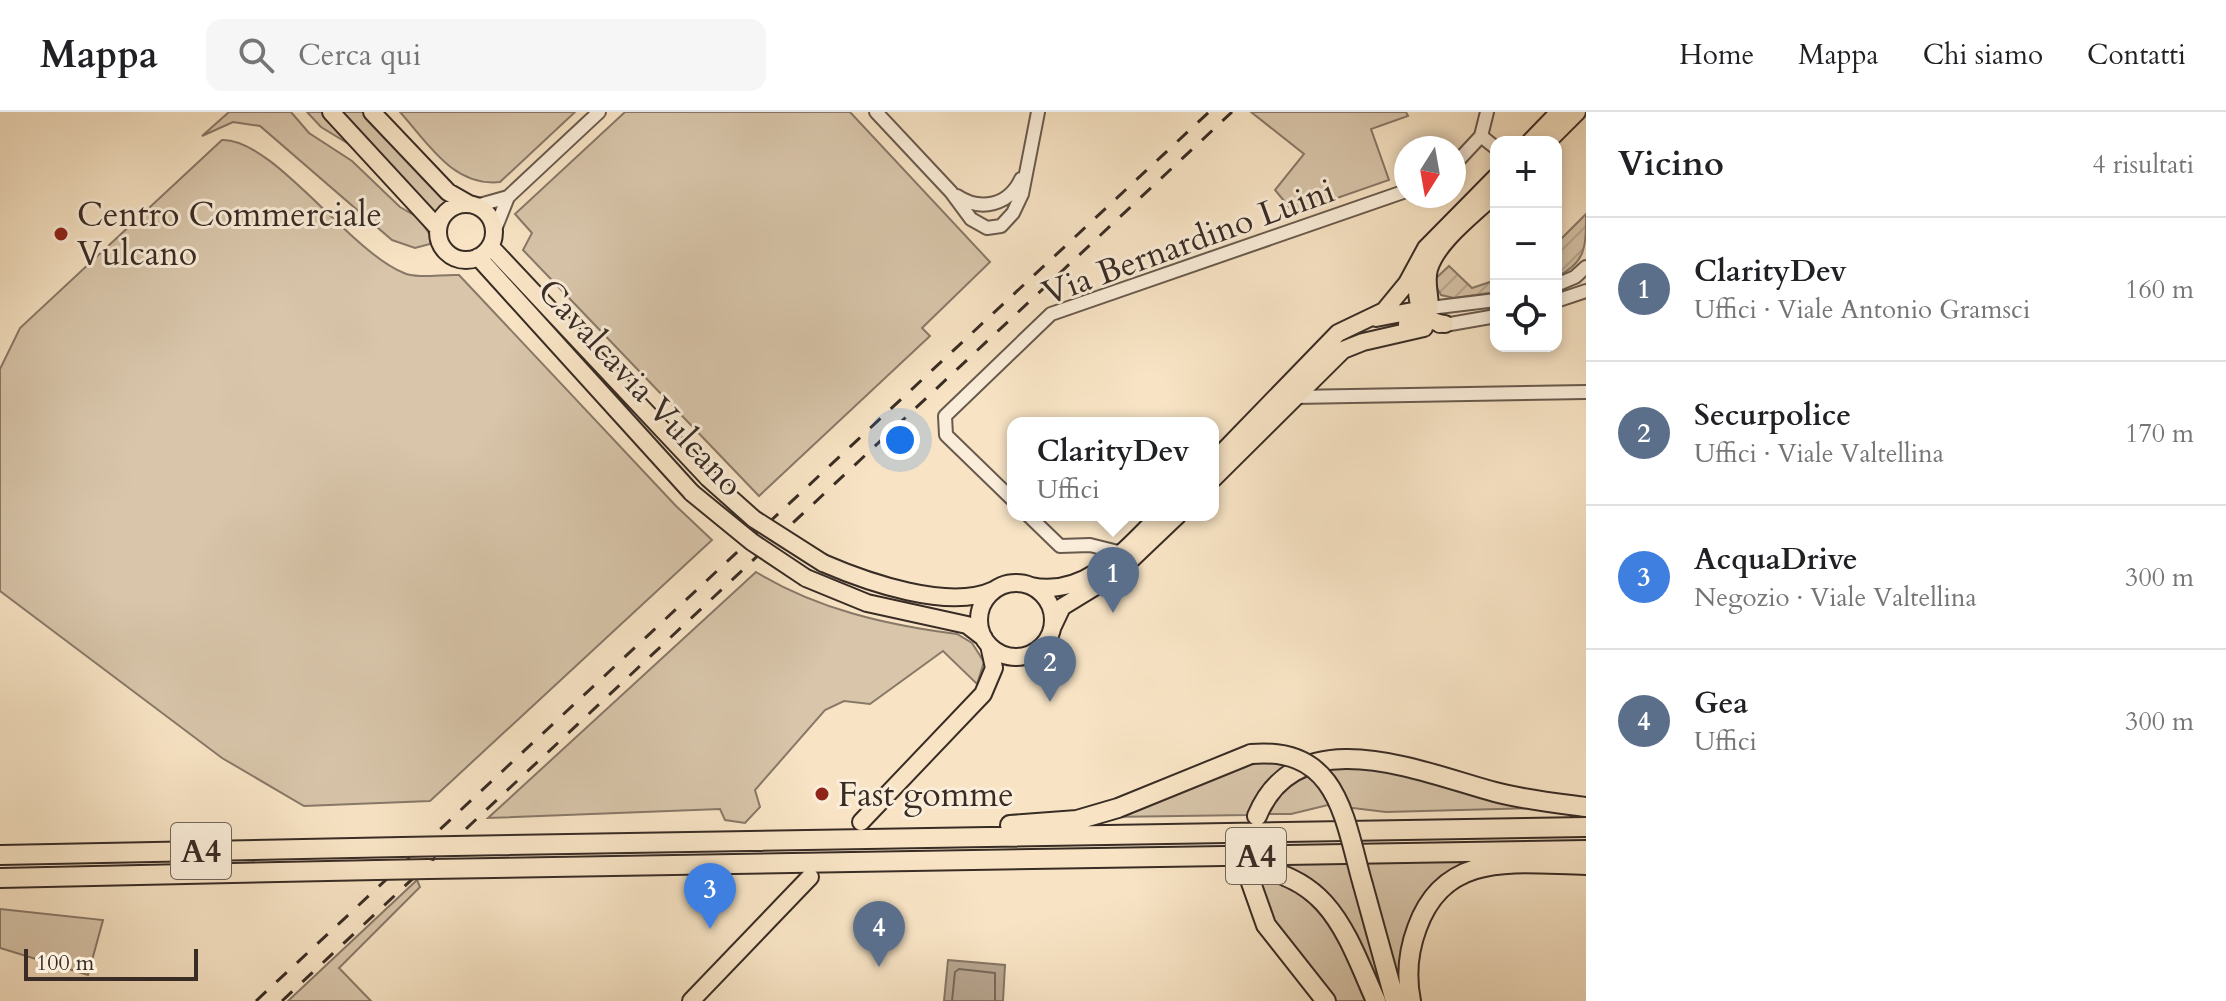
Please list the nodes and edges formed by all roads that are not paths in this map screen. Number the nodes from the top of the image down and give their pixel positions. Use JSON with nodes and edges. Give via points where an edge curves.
{"nodes":[{"id":1,"x":331,"y":112,"type":"edge"},
{"id":2,"x":599,"y":112,"type":"edge"},
{"id":3,"x":876,"y":112,"type":"edge"},
{"id":4,"x":1038,"y":112,"type":"edge"},
{"id":5,"x":1487,"y":112,"type":"edge"},
{"id":6,"x":1559,"y":112,"type":"edge"},
{"id":7,"x":1577,"y":112,"type":"edge"},
{"id":8,"x":375,"y":114,"type":"edge"},
{"id":9,"x":1481,"y":136,"type":"junction"},
{"id":10,"x":1536,"y":136,"type":"edge"},
{"id":11,"x":1553,"y":136,"type":"edge"},
{"id":12,"x":1490,"y":143,"type":"edge"},
{"id":13,"x":1466,"y":152,"type":"edge"},
{"id":14,"x":1024,"y":172,"type":"junction"},
{"id":15,"x":1490,"y":183,"type":"edge"},
{"id":16,"x":951,"y":192,"type":"junction"},
{"id":17,"x":1394,"y":195,"type":"edge"},
{"id":18,"x":508,"y":197,"type":"junction"},
{"id":19,"x":1490,"y":199,"type":"edge"},
{"id":20,"x":472,"y":205,"type":"junction"},
{"id":21,"x":438,"y":228,"type":"junction"},
{"id":22,"x":487,"y":245,"type":"junction"},
{"id":23,"x":1426,"y":248,"type":"junction"},
{"id":24,"x":1586,"y":267,"type":"edge"},
{"id":25,"x":1562,"y":282,"type":"edge"},
{"id":26,"x":1586,"y":291,"type":"edge"},
{"id":27,"x":1562,"y":299,"type":"edge"},
{"id":28,"x":1490,"y":301,"type":"edge"},
{"id":29,"x":1426,"y":311,"type":"junction"},
{"id":30,"x":1490,"y":317,"type":"edge"},
{"id":31,"x":1370,"y":319,"type":"junction"},
{"id":32,"x":1445,"y":324,"type":"joint"},
{"id":33,"x":1586,"y":392,"type":"edge"},
{"id":34,"x":1294,"y":397,"type":"junction"},
{"id":35,"x":1219,"y":456,"type":"edge"},
{"id":36,"x":1219,"y":473,"type":"edge"},
{"id":37,"x":1007,"y":494,"type":"edge"},
{"id":38,"x":1034,"y":521,"type":"edge"},
{"id":39,"x":1154,"y":521,"type":"edge"},
{"id":40,"x":1172,"y":521,"type":"edge"},
{"id":41,"x":1122,"y":553,"type":"junction"},
{"id":42,"x":1029,"y":586,"type":"junction"},
{"id":43,"x":996,"y":589,"type":"junction"},
{"id":44,"x":1052,"y":628,"type":"junction"},
{"id":45,"x":986,"y":641,"type":"junction"},
{"id":46,"x":1024,"y":656,"type":"junction"},
{"id":47,"x":1586,"y":807,"type":"edge"},
{"id":48,"x":1257,"y":816,"type":"dead end"},
{"id":49,"x":1586,"y":827,"type":"edge"},
{"id":50,"x":952,"y":837,"type":"junction"},
{"id":51,"x":1586,"y":850,"type":"edge"},
{"id":52,"x":0,"y":855,"type":"edge"},
{"id":53,"x":926,"y":862,"type":"junction"},
{"id":54,"x":1586,"y":865,"type":"edge"},
{"id":55,"x":810,"y":877,"type":"dead end"},
{"id":56,"x":1249,"y":877,"type":"dead end"},
{"id":57,"x":0,"y":878,"type":"edge"},
{"id":58,"x":691,"y":1001,"type":"edge"},
{"id":59,"x":1326,"y":1001,"type":"edge"},
{"id":60,"x":1376,"y":1001,"type":"edge"},
{"id":61,"x":1395,"y":1001,"type":"edge"},
{"id":62,"x":1411,"y":1001,"type":"edge"}],
"edges":[{"from":1,"to":21,"type":"main road"},
{"from":2,"to":18,"type":"street"},
{"from":3,"to":16,"type":"street"},
{"from":4,"to":14,"type":"street"},
{"from":5,"to":9,"type":"street"},
{"from":6,"to":10,"type":"main road"},
{"from":7,"to":11,"type":"main road"},
{"from":8,"to":20,"type":"main road","via":[[448,192]]},
{"from":9,"to":12,"type":"street"},
{"from":9,"to":13,"type":"street"},
{"from":14,"to":16,"type":"street","via":[[1015,190],[996,203],[973,204]]},
{"from":14,"to":16,"type":"street","via":[[1018,204],[1001,226],[979,225]]},
{"from":15,"to":23,"type":"main road"},
{"from":17,"to":37,"type":"street","name":"Via Bernardino Luini","via":[[1051,314],[945,416],[946,435]]},
{"from":18,"to":20,"type":"street"},
{"from":18,"to":22,"type":"street"},
{"from":19,"to":29,"type":"main road","via":[[1437,253],[1429,272]]},
{"from":20,"to":21,"type":"main road","via":[[449,210]]},
{"from":20,"to":22,"type":"main road","via":[[491,219]]},
{"from":21,"to":22,"type":"main road","via":[[441,244],[463,260]]},
{"from":22,"to":43,"type":"main road","name":"Cavalcavia Vulcano","bridge":true,"via":[[708,478],[763,526],[823,563],[875,582],[949,597]]},
{"from":22,"to":45,"type":"main road","name":"Cavalcavia Vulcano","bridge":true,"via":[[692,493],[752,542],[806,578],[867,603],[967,625]]},
{"from":23,"to":29,"type":"main road","via":[[1418,272]]},
{"from":23,"to":31,"type":"main road","via":[[1400,292]]},
{"from":24,"to":25,"type":"street"},
{"from":26,"to":27,"type":"street"},
{"from":28,"to":29,"type":"street"},
{"from":29,"to":31,"type":"main road"},
{"from":29,"to":32,"type":"main road"},
{"from":29,"to":34,"type":"main road","via":[[1353,339]]},
{"from":30,"to":32,"type":"street"},
{"from":31,"to":35,"type":"main road","via":[[1338,333]]},
{"from":33,"to":34,"type":"street"},
{"from":34,"to":36,"type":"main road"},
{"from":38,"to":41,"type":"street","via":[[1060,546],[1090,545]]},
{"from":39,"to":41,"type":"main road"},
{"from":40,"to":44,"type":"main road","via":[[1116,574],[1062,607]]},
{"from":41,"to":42,"type":"main road","via":[[1080,580],[1052,588]]},
{"from":42,"to":43,"type":"main road","via":[[1012,583]]},
{"from":42,"to":44,"type":"main road","via":[[1049,603]]},
{"from":43,"to":45,"type":"main road","via":[[980,613]]},
{"from":44,"to":46,"type":"main road","via":[[1044,645]]},
{"from":45,"to":46,"type":"main road","via":[[1003,655]]},
{"from":45,"to":46,"type":"main road","via":[[994,668],[983,694],[865,822],[969,725],[1008,667]]},
{"from":47,"to":48,"type":"highway","via":[[1495,792],[1390,762],[1347,758],[1291,776],[1272,792]]},
{"from":49,"to":50,"type":"highway","number":"A4"},
{"from":50,"to":52,"type":"highway","number":"A4","bridge":true},
{"from":50,"to":61,"type":"highway","bridge":true,"via":[[982,827],[1077,820],[1251,754],[1289,755],[1316,769],[1341,811]]},
{"from":51,"to":53,"type":"highway","number":"A4"},
{"from":53,"to":57,"type":"highway","number":"A4","bridge":true},
{"from":53,"to":60,"type":"highway","via":[[977,872],[1229,865],[1273,871],[1327,902],[1350,939]]},
{"from":54,"to":62,"type":"highway","via":[[1493,864],[1458,874],[1438,888],[1425,904],[1409,948]]},
{"from":55,"to":58,"type":"main road"},
{"from":56,"to":59,"type":"highway","via":[[1266,925]]}]}
